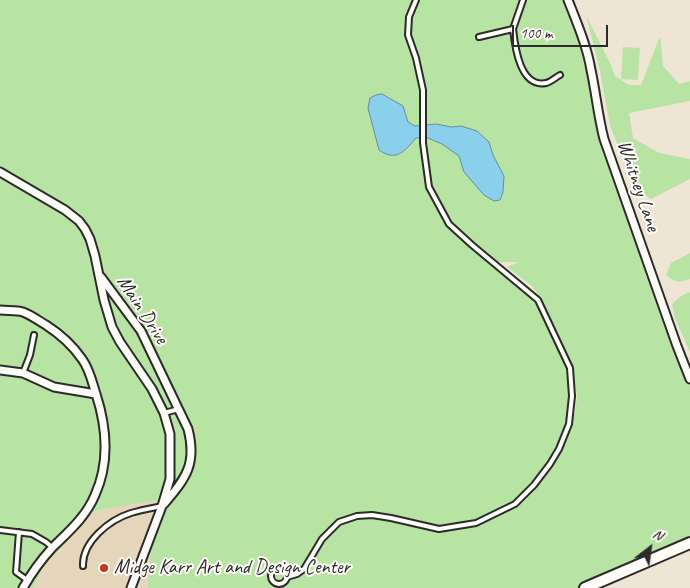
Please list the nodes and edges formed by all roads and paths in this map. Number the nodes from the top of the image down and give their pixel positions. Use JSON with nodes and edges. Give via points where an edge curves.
{"nodes":[{"id":1,"x":416,"y":0,"type":"edge"},
{"id":2,"x":523,"y":0,"type":"edge"},
{"id":3,"x":568,"y":0,"type":"edge"},
{"id":4,"x":513,"y":29,"type":"junction"},
{"id":5,"x":479,"y":37,"type":"dead end"},
{"id":6,"x":560,"y":75,"type":"dead end"},
{"id":7,"x":0,"y":172,"type":"edge"},
{"id":8,"x":99,"y":274,"type":"junction"},
{"id":9,"x":0,"y":310,"type":"edge"},
{"id":10,"x":34,"y":335,"type":"dead end"},
{"id":11,"x":0,"y":370,"type":"edge"},
{"id":12,"x":23,"y":373,"type":"junction"},
{"id":13,"x":690,"y":379,"type":"edge"},
{"id":14,"x":96,"y":394,"type":"junction"},
{"id":15,"x":180,"y":408,"type":"junction"},
{"id":16,"x":164,"y":413,"type":"junction"},
{"id":17,"x":162,"y":506,"type":"junction"},
{"id":18,"x":0,"y":530,"type":"edge"},
{"id":19,"x":19,"y":532,"type":"junction"},
{"id":20,"x":690,"y":543,"type":"edge"},
{"id":21,"x":53,"y":548,"type":"junction"},
{"id":22,"x":83,"y":566,"type":"dead end"},
{"id":23,"x":287,"y":577,"type":"junction"},
{"id":24,"x":28,"y":580,"type":"junction"},
{"id":25,"x":23,"y":588,"type":"edge"},
{"id":26,"x":131,"y":588,"type":"edge"},
{"id":27,"x":585,"y":588,"type":"edge"}],
"edges":[{"from":1,"to":23,"type":"lane","via":[[409,17],[408,35],[423,90],[423,143],[429,187],[449,224],[538,300],[570,368],[569,424],[550,464],[514,504],[476,523],[439,530],[391,518],[357,516],[339,522],[322,539],[304,570]]},
{"from":2,"to":4,"type":"lane"},
{"from":3,"to":13,"type":"street","name":"Whitney Lane","via":[[586,48],[604,139]]},
{"from":4,"to":5,"type":"lane"},
{"from":4,"to":6,"type":"lane","via":[[516,56],[528,76],[536,83],[548,83]]},
{"from":7,"to":8,"type":"street","via":[[79,221],[90,239]]},
{"from":8,"to":15,"type":"street","name":"Main Drive","via":[[141,331]]},
{"from":8,"to":16,"type":"street","name":"Main Drive","via":[[112,326]]},
{"from":9,"to":14,"type":"street","via":[[22,312],[53,330],[82,359]]},
{"from":10,"to":12,"type":"lane"},
{"from":11,"to":12,"type":"street"},
{"from":12,"to":14,"type":"street","via":[[54,387]]},
{"from":14,"to":21,"type":"street","via":[[104,423],[103,472],[96,495],[86,512]]},
{"from":15,"to":16,"type":"lane"},
{"from":15,"to":17,"type":"street","name":"Main Drive","via":[[192,444],[191,462],[178,487]]},
{"from":16,"to":17,"type":"street","name":"Main Drive","via":[[170,434],[170,479]]},
{"from":17,"to":22,"type":"lane","via":[[130,513],[111,523],[89,544]]},
{"from":17,"to":26,"type":"street","name":"Main Drive"},
{"from":18,"to":19,"type":"lane"},
{"from":19,"to":21,"type":"lane","via":[[32,534]]},
{"from":19,"to":24,"type":"lane","via":[[16,572]]},
{"from":20,"to":27,"type":"main road"},
{"from":21,"to":24,"type":"street"},
{"from":23,"to":23,"type":"lane","via":[[280,568],[273,571],[273,580],[277,583]]},
{"from":24,"to":25,"type":"street"}]}
